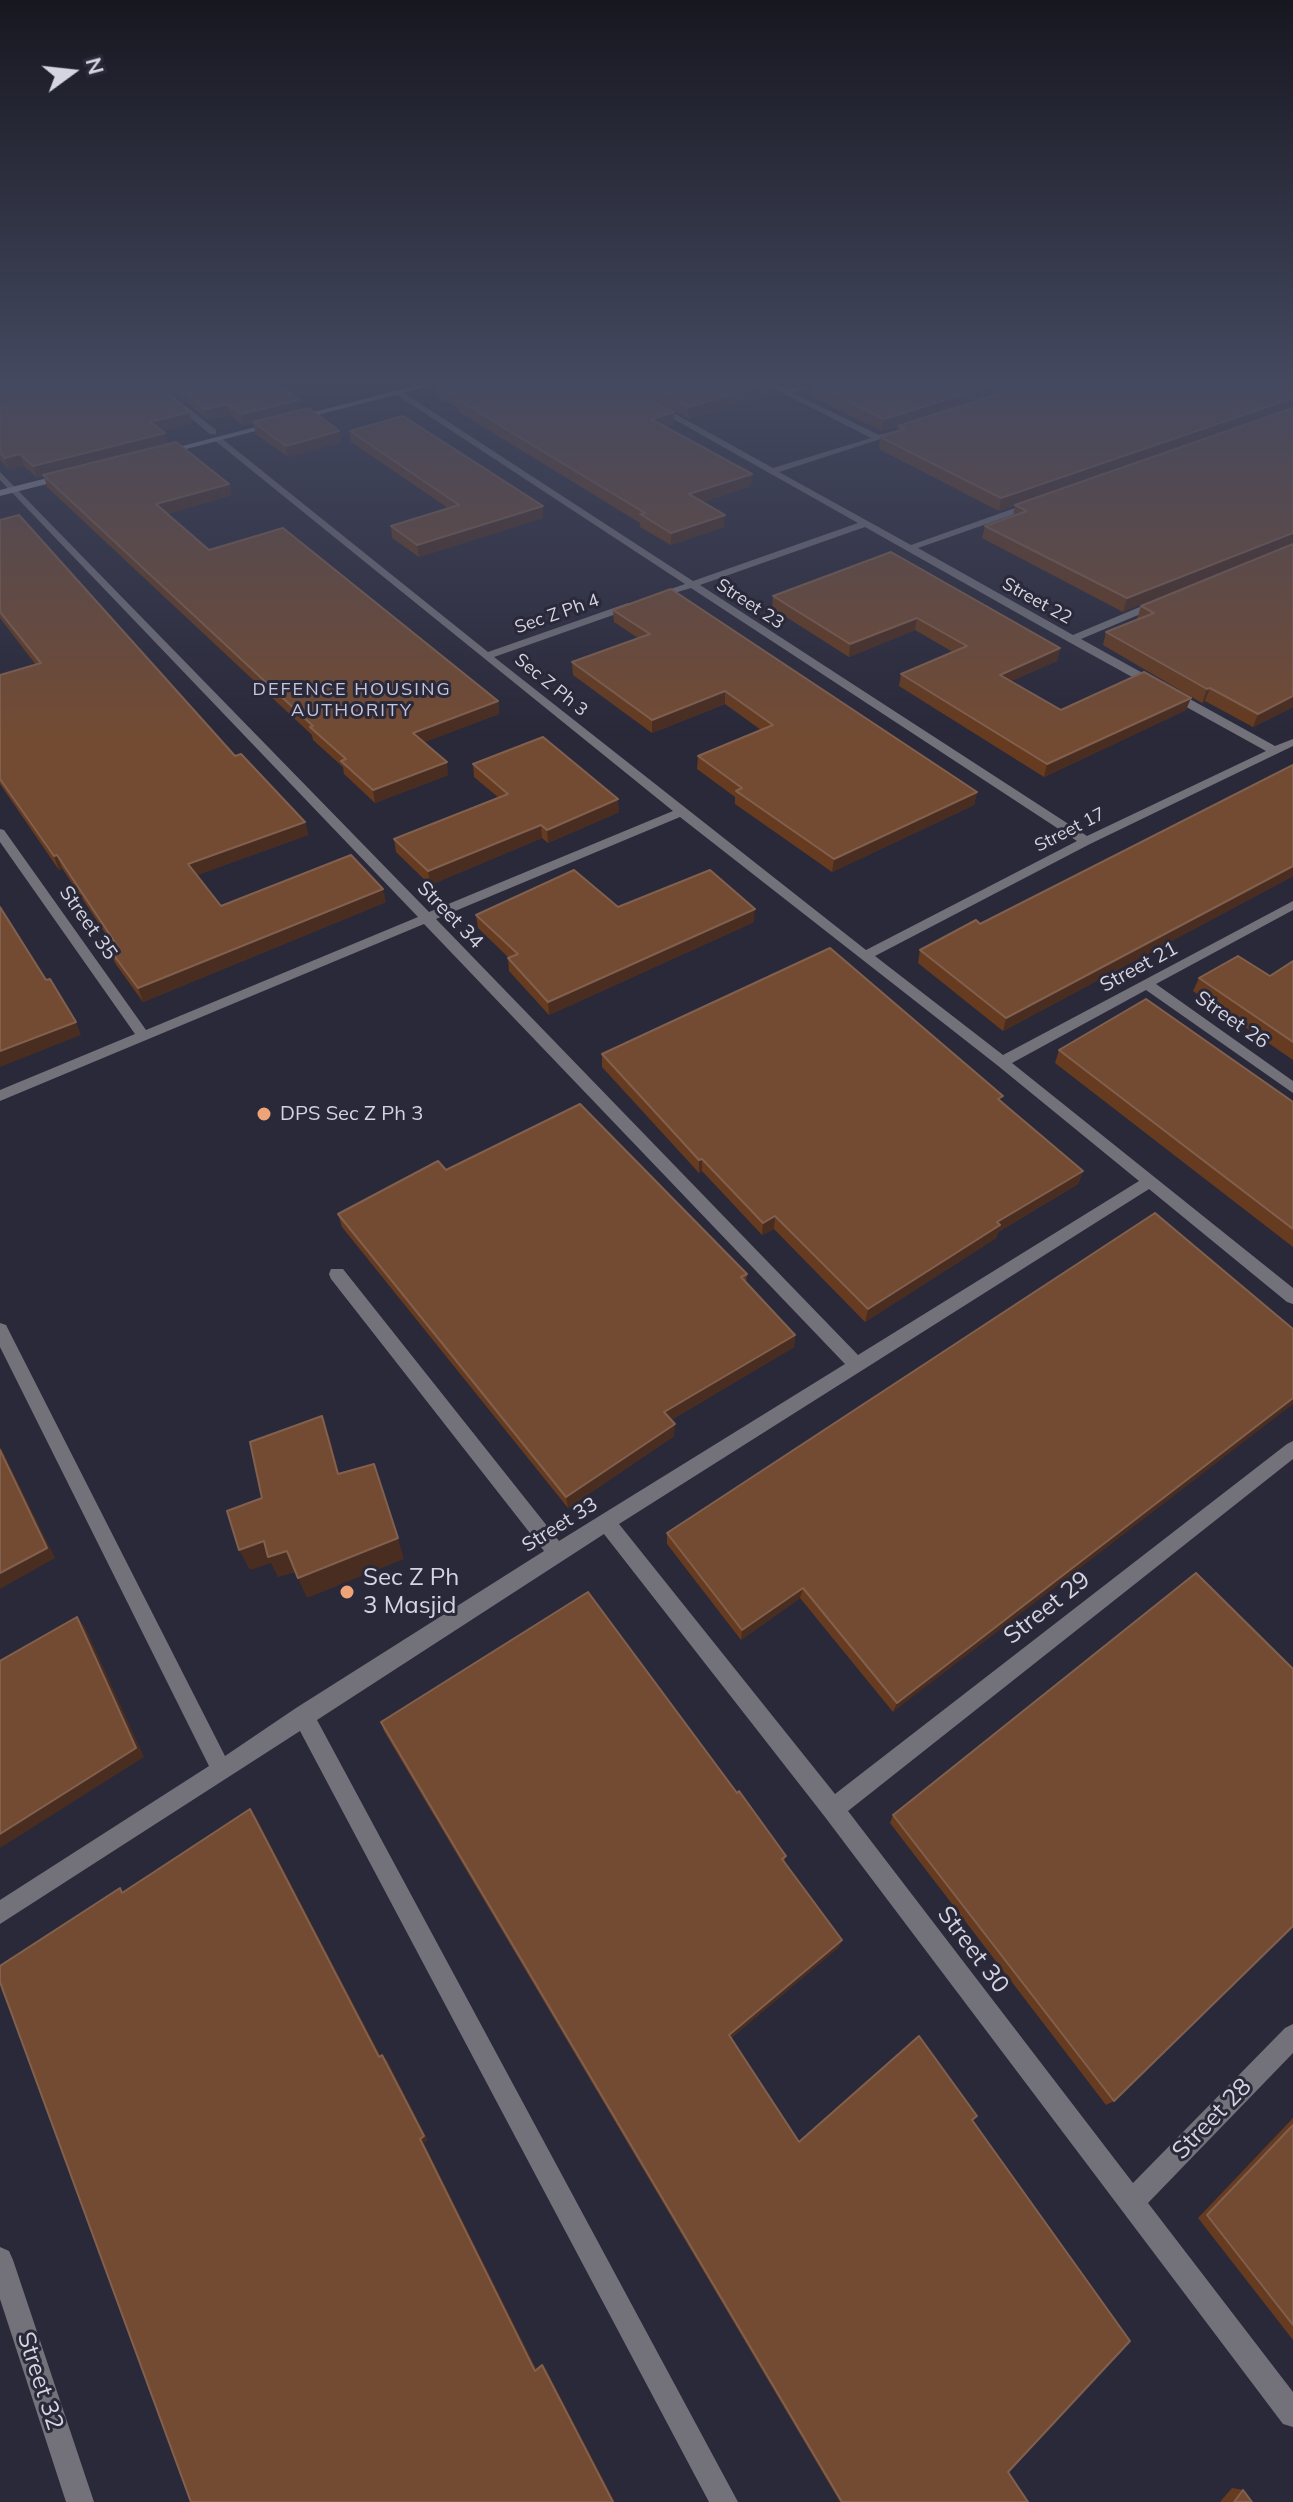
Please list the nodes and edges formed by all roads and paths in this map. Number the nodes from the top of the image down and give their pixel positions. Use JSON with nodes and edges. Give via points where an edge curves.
{"nodes":[{"id":1,"x":23,"y":502,"type":"edge"},
{"id":2,"x":296,"y":502,"type":"edge"},
{"id":3,"x":565,"y":502,"type":"edge"},
{"id":4,"x":825,"y":502,"type":"edge"},
{"id":5,"x":1041,"y":502,"type":"edge"},
{"id":6,"x":863,"y":524,"type":"junction"},
{"id":7,"x":910,"y":548,"type":"junction"},
{"id":8,"x":691,"y":585,"type":"junction"},
{"id":9,"x":1175,"y":597,"type":"edge"},
{"id":10,"x":1071,"y":639,"type":"junction"},
{"id":11,"x":487,"y":656,"type":"junction"},
{"id":12,"x":1293,"y":742,"type":"edge"},
{"id":13,"x":1275,"y":751,"type":"junction"},
{"id":14,"x":681,"y":812,"type":"junction"},
{"id":15,"x":0,"y":833,"type":"edge"},
{"id":16,"x":1086,"y":841,"type":"junction"},
{"id":17,"x":1293,"y":905,"type":"edge"},
{"id":18,"x":1277,"y":914,"type":"junction"},
{"id":19,"x":426,"y":919,"type":"junction"},
{"id":20,"x":1293,"y":925,"type":"edge"},
{"id":21,"x":866,"y":955,"type":"junction"},
{"id":22,"x":1148,"y":985,"type":"junction"},
{"id":23,"x":143,"y":1036,"type":"junction"},
{"id":24,"x":1002,"y":1062,"type":"junction"},
{"id":25,"x":1293,"y":1088,"type":"edge"},
{"id":26,"x":0,"y":1096,"type":"edge"},
{"id":27,"x":1149,"y":1182,"type":"junction"},
{"id":28,"x":337,"y":1274,"type":"dead end"},
{"id":29,"x":1293,"y":1297,"type":"edge"},
{"id":30,"x":0,"y":1330,"type":"edge"},
{"id":31,"x":857,"y":1365,"type":"junction"},
{"id":32,"x":1293,"y":1449,"type":"edge"},
{"id":33,"x":606,"y":1522,"type":"junction"},
{"id":34,"x":557,"y":1553,"type":"junction"},
{"id":35,"x":303,"y":1715,"type":"junction"},
{"id":36,"x":221,"y":1769,"type":"junction"},
{"id":37,"x":833,"y":1809,"type":"junction"},
{"id":38,"x":0,"y":1913,"type":"edge"},
{"id":39,"x":1293,"y":2036,"type":"edge"},
{"id":40,"x":1132,"y":2202,"type":"junction"},
{"id":41,"x":0,"y":2260,"type":"edge"},
{"id":42,"x":1293,"y":2414,"type":"edge"},
{"id":43,"x":80,"y":2502,"type":"edge"},
{"id":44,"x":724,"y":2502,"type":"edge"}],
"edges":[{"from":1,"to":19,"type":"street","name":"Street 34"},
{"from":2,"to":11,"type":"street","name":"Sec Z Ph 3"},
{"from":3,"to":8,"type":"street","name":"Street 23"},
{"from":4,"to":6,"type":"street","name":"Street 22"},
{"from":5,"to":7,"type":"street"},
{"from":6,"to":7,"type":"street","name":"Street 22"},
{"from":6,"to":8,"type":"street","name":"Sec Z Ph 4"},
{"from":7,"to":10,"type":"street","name":"Street 22"},
{"from":8,"to":11,"type":"street","name":"Sec Z Ph 4"},
{"from":8,"to":16,"type":"street","name":"Street 23"},
{"from":9,"to":10,"type":"street"},
{"from":10,"to":13,"type":"street","name":"Street 22"},
{"from":11,"to":14,"type":"street","name":"Sec Z Ph 3"},
{"from":12,"to":13,"type":"street","name":"Street 17"},
{"from":13,"to":16,"type":"street","name":"Street 17"},
{"from":14,"to":19,"type":"street"},
{"from":14,"to":21,"type":"street","name":"Sec Z Ph 3"},
{"from":15,"to":23,"type":"street","name":"Street 35"},
{"from":16,"to":21,"type":"street","name":"Street 17"},
{"from":17,"to":18,"type":"street","name":"Street 21"},
{"from":18,"to":20,"type":"street"},
{"from":18,"to":22,"type":"street","name":"Street 21"},
{"from":19,"to":23,"type":"street"},
{"from":19,"to":31,"type":"street","name":"Street 34"},
{"from":21,"to":24,"type":"street","name":"Sec Z Ph 3"},
{"from":22,"to":24,"type":"street","name":"Street 21"},
{"from":22,"to":25,"type":"street","name":"Street 26"},
{"from":23,"to":26,"type":"street"},
{"from":24,"to":27,"type":"street","name":"Sec Z Ph 3"},
{"from":27,"to":29,"type":"street","name":"Sec Z Ph 3"},
{"from":27,"to":31,"type":"street","name":"Street 33"},
{"from":28,"to":34,"type":"street"},
{"from":30,"to":36,"type":"street"},
{"from":31,"to":33,"type":"street","name":"Street 33"},
{"from":32,"to":37,"type":"street","name":"Street 29"},
{"from":33,"to":34,"type":"street","name":"Street 33"},
{"from":33,"to":37,"type":"street","name":"Street 30"},
{"from":34,"to":35,"type":"street","name":"Street 33"},
{"from":35,"to":36,"type":"street","name":"Street 33"},
{"from":35,"to":44,"type":"street"},
{"from":36,"to":38,"type":"street","name":"Street 33"},
{"from":37,"to":40,"type":"street","name":"Street 30"},
{"from":39,"to":40,"type":"street","name":"Street 28"},
{"from":40,"to":42,"type":"street","name":"Street 30"},
{"from":41,"to":43,"type":"street","name":"Street 32"}]}
